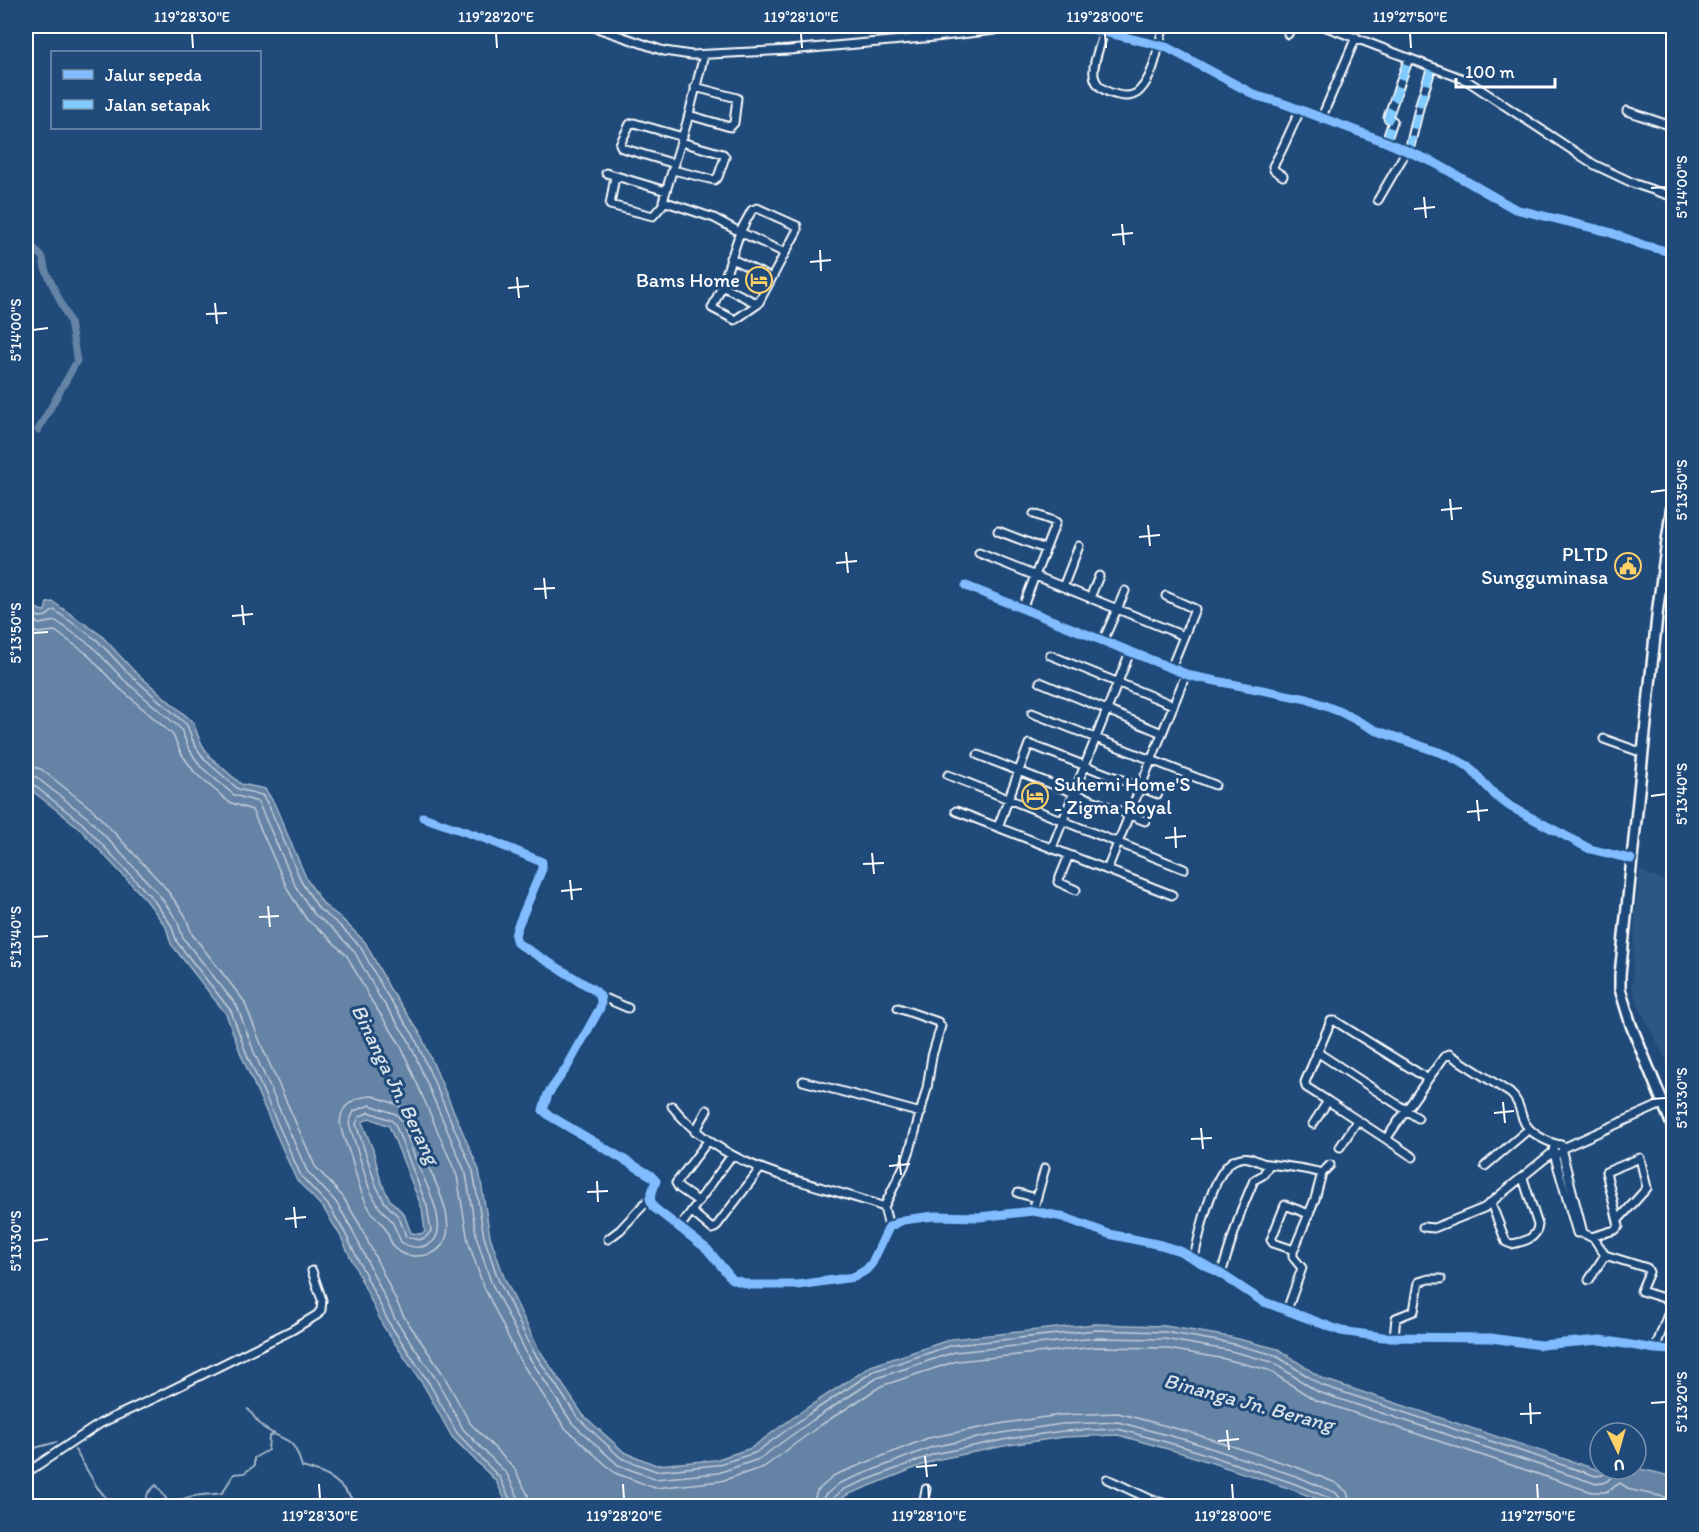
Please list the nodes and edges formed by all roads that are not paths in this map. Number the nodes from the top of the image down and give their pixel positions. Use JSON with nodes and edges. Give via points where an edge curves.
{"nodes":[{"id":1,"x":591,"y":26,"type":"edge"},
{"id":2,"x":1010,"y":26,"type":"edge"},
{"id":3,"x":1079,"y":26,"type":"edge"},
{"id":4,"x":1164,"y":26,"type":"edge"},
{"id":5,"x":1292,"y":26,"type":"edge"},
{"id":6,"x":1324,"y":26,"type":"edge"},
{"id":7,"x":1104,"y":32,"type":"junction"},
{"id":8,"x":1288,"y":34,"type":"dead end"},
{"id":9,"x":1356,"y":37,"type":"junction"},
{"id":10,"x":1158,"y":44,"type":"junction"},
{"id":11,"x":704,"y":55,"type":"junction"},
{"id":12,"x":1409,"y":58,"type":"junction"},
{"id":13,"x":1432,"y":67,"type":"junction"},
{"id":14,"x":695,"y":87,"type":"junction"},
{"id":15,"x":1300,"y":111,"type":"junction"},
{"id":16,"x":1628,"y":111,"type":"dead end"},
{"id":17,"x":689,"y":115,"type":"junction"},
{"id":18,"x":1321,"y":119,"type":"junction"},
{"id":19,"x":1674,"y":127,"type":"edge"},
{"id":20,"x":682,"y":140,"type":"junction"},
{"id":21,"x":1386,"y":142,"type":"junction"},
{"id":22,"x":1408,"y":151,"type":"junction"},
{"id":23,"x":674,"y":167,"type":"junction"},
{"id":24,"x":606,"y":173,"type":"dead end"},
{"id":25,"x":615,"y":176,"type":"junction"},
{"id":26,"x":1283,"y":176,"type":"dead end"},
{"id":27,"x":666,"y":190,"type":"junction"},
{"id":28,"x":1674,"y":197,"type":"edge"},
{"id":29,"x":1378,"y":200,"type":"dead end"},
{"id":30,"x":664,"y":202,"type":"junction"},
{"id":31,"x":740,"y":232,"type":"junction"},
{"id":32,"x":1674,"y":253,"type":"edge"},
{"id":33,"x":785,"y":254,"type":"junction"},
{"id":34,"x":730,"y":258,"type":"junction"},
{"id":35,"x":771,"y":278,"type":"junction"},
{"id":36,"x":722,"y":286,"type":"junction"},
{"id":37,"x":758,"y":304,"type":"junction"},
{"id":38,"x":1674,"y":490,"type":"edge"},
{"id":39,"x":1034,"y":514,"type":"dead end"},
{"id":40,"x":998,"y":531,"type":"dead end"},
{"id":41,"x":1079,"y":546,"type":"dead end"},
{"id":42,"x":1046,"y":549,"type":"junction"},
{"id":43,"x":979,"y":553,"type":"dead end"},
{"id":44,"x":1035,"y":575,"type":"junction"},
{"id":45,"x":1100,"y":576,"type":"dead end"},
{"id":46,"x":966,"y":586,"type":"dead end"},
{"id":47,"x":1063,"y":586,"type":"junction"},
{"id":48,"x":1125,"y":591,"type":"dead end"},
{"id":49,"x":1166,"y":596,"type":"dead end"},
{"id":50,"x":1090,"y":598,"type":"junction"},
{"id":51,"x":1022,"y":609,"type":"junction"},
{"id":52,"x":1117,"y":609,"type":"junction"},
{"id":53,"x":1184,"y":636,"type":"junction"},
{"id":54,"x":1103,"y":641,"type":"junction"},
{"id":55,"x":1130,"y":652,"type":"junction"},
{"id":56,"x":1050,"y":655,"type":"dead end"},
{"id":57,"x":1171,"y":668,"type":"junction"},
{"id":58,"x":1186,"y":674,"type":"junction"},
{"id":59,"x":1040,"y":682,"type":"dead end"},
{"id":60,"x":1118,"y":684,"type":"junction"},
{"id":61,"x":1173,"y":705,"type":"junction"},
{"id":62,"x":1107,"y":710,"type":"junction"},
{"id":63,"x":1032,"y":713,"type":"dead end"},
{"id":64,"x":1162,"y":733,"type":"junction"},
{"id":65,"x":1096,"y":738,"type":"junction"},
{"id":66,"x":1604,"y":739,"type":"dead end"},
{"id":67,"x":1643,"y":753,"type":"junction"},
{"id":68,"x":978,"y":755,"type":"dead end"},
{"id":69,"x":1151,"y":760,"type":"junction"},
{"id":70,"x":1085,"y":765,"type":"junction"},
{"id":71,"x":1019,"y":770,"type":"junction"},
{"id":72,"x":948,"y":775,"type":"dead end"},
{"id":73,"x":1215,"y":786,"type":"dead end"},
{"id":74,"x":1140,"y":787,"type":"junction"},
{"id":75,"x":1074,"y":792,"type":"junction"},
{"id":76,"x":1158,"y":794,"type":"dead end"},
{"id":77,"x":1008,"y":799,"type":"junction"},
{"id":78,"x":956,"y":811,"type":"dead end"},
{"id":79,"x":1129,"y":814,"type":"junction"},
{"id":80,"x":423,"y":817,"type":"dead end"},
{"id":81,"x":1063,"y":820,"type":"junction"},
{"id":82,"x":1145,"y":821,"type":"dead end"},
{"id":83,"x":998,"y":827,"type":"junction"},
{"id":84,"x":1118,"y":843,"type":"junction"},
{"id":85,"x":1052,"y":848,"type":"junction"},
{"id":86,"x":1069,"y":855,"type":"junction"},
{"id":87,"x":1631,"y":859,"type":"junction"},
{"id":88,"x":1184,"y":869,"type":"dead end"},
{"id":89,"x":1107,"y":870,"type":"junction"},
{"id":90,"x":1076,"y":890,"type":"dead end"},
{"id":91,"x":1172,"y":895,"type":"dead end"},
{"id":92,"x":601,"y":1002,"type":"junction"},
{"id":93,"x":628,"y":1008,"type":"dead end"},
{"id":94,"x":898,"y":1008,"type":"dead end"},
{"id":95,"x":1317,"y":1052,"type":"junction"},
{"id":96,"x":1428,"y":1079,"type":"junction"},
{"id":97,"x":802,"y":1081,"type":"dead end"},
{"id":98,"x":1328,"y":1101,"type":"junction"},
{"id":99,"x":1662,"y":1104,"type":"junction"},
{"id":100,"x":672,"y":1106,"type":"dead end"},
{"id":101,"x":707,"y":1110,"type":"dead end"},
{"id":102,"x":1405,"y":1111,"type":"junction"},
{"id":103,"x":921,"y":1113,"type":"junction"},
{"id":104,"x":1418,"y":1118,"type":"dead end"},
{"id":105,"x":1357,"y":1121,"type":"junction"},
{"id":106,"x":1313,"y":1124,"type":"dead end"},
{"id":107,"x":1529,"y":1129,"type":"junction"},
{"id":108,"x":1674,"y":1130,"type":"edge"},
{"id":109,"x":695,"y":1132,"type":"junction"},
{"id":110,"x":1386,"y":1139,"type":"junction"},
{"id":111,"x":708,"y":1141,"type":"junction"},
{"id":112,"x":1340,"y":1147,"type":"dead end"},
{"id":113,"x":1557,"y":1150,"type":"junction"},
{"id":114,"x":732,"y":1155,"type":"junction"},
{"id":115,"x":1413,"y":1157,"type":"dead end"},
{"id":116,"x":1269,"y":1165,"type":"junction"},
{"id":117,"x":1330,"y":1165,"type":"dead end"},
{"id":118,"x":1485,"y":1166,"type":"dead end"},
{"id":119,"x":1045,"y":1168,"type":"dead end"},
{"id":120,"x":760,"y":1169,"type":"junction"},
{"id":121,"x":1322,"y":1173,"type":"junction"},
{"id":122,"x":1523,"y":1178,"type":"junction"},
{"id":123,"x":1018,"y":1193,"type":"dead end"},
{"id":124,"x":650,"y":1198,"type":"junction"},
{"id":125,"x":1036,"y":1198,"type":"junction"},
{"id":126,"x":698,"y":1201,"type":"junction"},
{"id":127,"x":1491,"y":1203,"type":"junction"},
{"id":128,"x":884,"y":1207,"type":"junction"},
{"id":129,"x":1033,"y":1211,"type":"junction"},
{"id":130,"x":692,"y":1212,"type":"junction"},
{"id":131,"x":1309,"y":1214,"type":"junction"},
{"id":132,"x":1619,"y":1219,"type":"junction"},
{"id":133,"x":680,"y":1227,"type":"junction"},
{"id":134,"x":889,"y":1227,"type":"junction"},
{"id":135,"x":1423,"y":1227,"type":"dead end"},
{"id":136,"x":1593,"y":1237,"type":"junction"},
{"id":137,"x":608,"y":1239,"type":"dead end"},
{"id":138,"x":1294,"y":1250,"type":"junction"},
{"id":139,"x":1605,"y":1255,"type":"junction"},
{"id":140,"x":1194,"y":1258,"type":"junction"},
{"id":141,"x":312,"y":1271,"type":"dead end"},
{"id":142,"x":1221,"y":1274,"type":"junction"},
{"id":143,"x":1441,"y":1279,"type":"dead end"},
{"id":144,"x":1589,"y":1280,"type":"dead end"},
{"id":145,"x":1287,"y":1310,"type":"junction"},
{"id":146,"x":1394,"y":1336,"type":"junction"},
{"id":147,"x":1654,"y":1349,"type":"junction"},
{"id":148,"x":1674,"y":1350,"type":"edge"},
{"id":149,"x":26,"y":1473,"type":"edge"},
{"id":150,"x":1107,"y":1479,"type":"dead end"},
{"id":151,"x":926,"y":1489,"type":"dead end"},
{"id":152,"x":1149,"y":1503,"type":"edge"},
{"id":153,"x":923,"y":1506,"type":"edge"},
{"id":154,"x":1172,"y":1506,"type":"edge"}],
"edges":[{"from":1,"to":11,"type":"street","via":[[673,53]]},
{"from":2,"to":11,"type":"street","via":[[935,37]]},
{"from":3,"to":7,"type":"street"},
{"from":4,"to":10,"type":"street"},
{"from":5,"to":8,"type":"street"},
{"from":6,"to":9,"type":"street"},
{"from":7,"to":10,"type":"street"},
{"from":7,"to":10,"type":"street","via":[[1092,76],[1099,87],[1118,95],[1134,95],[1141,89],[1155,62]]},
{"from":9,"to":12,"type":"street"},
{"from":9,"to":18,"type":"street"},
{"from":10,"to":15,"type":"street","via":[[1243,89]]},
{"from":11,"to":14,"type":"street"},
{"from":12,"to":13,"type":"street"},
{"from":12,"to":21,"type":"street","via":[[1388,117],[1393,121]]},
{"from":13,"to":22,"type":"street"},
{"from":13,"to":28,"type":"street","via":[[1466,80],[1595,165]]},
{"from":14,"to":17,"type":"street"},
{"from":14,"to":17,"type":"street","via":[[737,98],[734,123],[730,127]]},
{"from":15,"to":18,"type":"street"},
{"from":15,"to":26,"type":"street","via":[[1273,166]]},
{"from":16,"to":19,"type":"street"},
{"from":17,"to":20,"type":"street"},
{"from":18,"to":21,"type":"street"},
{"from":20,"to":23,"type":"street"},
{"from":20,"to":23,"type":"street","via":[[725,157],[714,180]]},
{"from":20,"to":23,"type":"street","via":[[634,123],[620,144]]},
{"from":21,"to":22,"type":"street"},
{"from":22,"to":29,"type":"street"},
{"from":22,"to":32,"type":"street","via":[[1515,209]]},
{"from":23,"to":27,"type":"street"},
{"from":24,"to":25,"type":"street"},
{"from":25,"to":27,"type":"street"},
{"from":25,"to":30,"type":"street","via":[[610,204],[653,216]]},
{"from":27,"to":30,"type":"street"},
{"from":30,"to":31,"type":"street","via":[[714,218]]},
{"from":31,"to":33,"type":"street"},
{"from":31,"to":33,"type":"street","via":[[755,208],[796,225],[797,231]]},
{"from":31,"to":34,"type":"street"},
{"from":33,"to":35,"type":"street"},
{"from":34,"to":35,"type":"street"},
{"from":34,"to":36,"type":"street"},
{"from":35,"to":37,"type":"street"},
{"from":36,"to":37,"type":"street"},
{"from":36,"to":37,"type":"street","via":[[712,308],[730,319],[739,318]]},
{"from":38,"to":67,"type":"main road"},
{"from":39,"to":42,"type":"street","via":[[1056,522]]},
{"from":40,"to":42,"type":"street"},
{"from":41,"to":47,"type":"street"},
{"from":42,"to":44,"type":"street"},
{"from":43,"to":44,"type":"street"},
{"from":44,"to":47,"type":"street"},
{"from":44,"to":51,"type":"street"},
{"from":45,"to":50,"type":"street"},
{"from":46,"to":51,"type":"street"},
{"from":47,"to":50,"type":"street"},
{"from":48,"to":52,"type":"street"},
{"from":49,"to":53,"type":"street","via":[[1196,609]]},
{"from":50,"to":52,"type":"street"},
{"from":51,"to":54,"type":"street"},
{"from":52,"to":53,"type":"street"},
{"from":52,"to":54,"type":"street"},
{"from":53,"to":57,"type":"street"},
{"from":54,"to":55,"type":"street"},
{"from":55,"to":57,"type":"street"},
{"from":55,"to":60,"type":"street"},
{"from":56,"to":60,"type":"street"},
{"from":57,"to":58,"type":"street"},
{"from":58,"to":61,"type":"street"},
{"from":58,"to":87,"type":"street","via":[[1307,699],[1376,730],[1447,755],[1468,766],[1511,807],[1590,849]]},
{"from":59,"to":62,"type":"street"},
{"from":60,"to":61,"type":"street"},
{"from":60,"to":62,"type":"street"},
{"from":61,"to":64,"type":"street"},
{"from":62,"to":64,"type":"street"},
{"from":62,"to":65,"type":"street"},
{"from":63,"to":65,"type":"street"},
{"from":64,"to":69,"type":"street"},
{"from":65,"to":69,"type":"street"},
{"from":65,"to":70,"type":"street"},
{"from":66,"to":67,"type":"street"},
{"from":67,"to":87,"type":"main road"},
{"from":68,"to":71,"type":"street"},
{"from":69,"to":73,"type":"street"},
{"from":69,"to":74,"type":"street"},
{"from":70,"to":71,"type":"street","via":[[1029,744]]},
{"from":70,"to":74,"type":"street"},
{"from":70,"to":75,"type":"street"},
{"from":71,"to":75,"type":"street"},
{"from":71,"to":77,"type":"street"},
{"from":72,"to":77,"type":"street"},
{"from":74,"to":76,"type":"street"},
{"from":74,"to":79,"type":"street"},
{"from":75,"to":79,"type":"street"},
{"from":75,"to":81,"type":"street"},
{"from":77,"to":81,"type":"street"},
{"from":77,"to":83,"type":"street"},
{"from":78,"to":83,"type":"street"},
{"from":79,"to":82,"type":"street"},
{"from":79,"to":84,"type":"street"},
{"from":80,"to":92,"type":"street","via":[[542,862],[517,928],[517,943],[591,988],[600,995]]},
{"from":81,"to":84,"type":"street"},
{"from":81,"to":85,"type":"street"},
{"from":83,"to":85,"type":"street"},
{"from":84,"to":88,"type":"street"},
{"from":84,"to":89,"type":"street"},
{"from":85,"to":86,"type":"street"},
{"from":86,"to":89,"type":"street"},
{"from":86,"to":90,"type":"street","via":[[1058,882]]},
{"from":87,"to":99,"type":"main road","via":[[1620,988]]},
{"from":89,"to":91,"type":"street"},
{"from":92,"to":93,"type":"street","via":[[607,999]]},
{"from":92,"to":124,"type":"street","via":[[548,1094],[543,1110],[655,1179]]},
{"from":94,"to":103,"type":"street","via":[[940,1024]]},
{"from":95,"to":96,"type":"street","via":[[1329,1024],[1335,1021]]},
{"from":95,"to":98,"type":"street","via":[[1305,1085]]},
{"from":95,"to":102,"type":"street"},
{"from":96,"to":102,"type":"street"},
{"from":96,"to":107,"type":"street","via":[[1444,1057],[1451,1054],[1510,1093],[1518,1101]]},
{"from":97,"to":103,"type":"street"},
{"from":98,"to":105,"type":"street"},
{"from":98,"to":106,"type":"street"},
{"from":99,"to":108,"type":"main road"},
{"from":99,"to":113,"type":"street"},
{"from":100,"to":109,"type":"street"},
{"from":101,"to":109,"type":"street"},
{"from":102,"to":104,"type":"street"},
{"from":102,"to":110,"type":"street"},
{"from":103,"to":128,"type":"street","via":[[904,1166]]},
{"from":105,"to":110,"type":"street"},
{"from":105,"to":112,"type":"street"},
{"from":107,"to":113,"type":"street"},
{"from":107,"to":118,"type":"street"},
{"from":109,"to":111,"type":"street"},
{"from":110,"to":115,"type":"street"},
{"from":111,"to":114,"type":"street"},
{"from":111,"to":126,"type":"street","via":[[676,1183]]},
{"from":113,"to":122,"type":"street"},
{"from":113,"to":136,"type":"street","via":[[1577,1233]]},
{"from":114,"to":120,"type":"street"},
{"from":114,"to":126,"type":"street"},
{"from":116,"to":121,"type":"street"},
{"from":116,"to":140,"type":"street","via":[[1250,1157],[1236,1159],[1224,1168]]},
{"from":116,"to":142,"type":"street","via":[[1254,1180]]},
{"from":117,"to":121,"type":"street"},
{"from":119,"to":125,"type":"street"},
{"from":120,"to":128,"type":"street"},
{"from":120,"to":130,"type":"street","via":[[715,1228]]},
{"from":121,"to":131,"type":"street"},
{"from":122,"to":127,"type":"street"},
{"from":122,"to":127,"type":"street","via":[[1538,1225],[1531,1238],[1506,1242]]},
{"from":123,"to":125,"type":"street"},
{"from":124,"to":133,"type":"street","via":[[653,1207]]},
{"from":124,"to":137,"type":"street"},
{"from":125,"to":129,"type":"street"},
{"from":126,"to":130,"type":"street"},
{"from":127,"to":135,"type":"street","via":[[1434,1228]]},
{"from":128,"to":134,"type":"street"},
{"from":129,"to":134,"type":"street","via":[[915,1218]]},
{"from":129,"to":140,"type":"street","via":[[1161,1245]]},
{"from":130,"to":133,"type":"street"},
{"from":131,"to":138,"type":"street"},
{"from":131,"to":138,"type":"street","via":[[1285,1205],[1271,1240]]},
{"from":132,"to":132,"type":"street","via":[[1606,1172],[1640,1158],[1646,1190]]},
{"from":132,"to":136,"type":"street","via":[[1617,1229]]},
{"from":133,"to":134,"type":"street","via":[[707,1249],[732,1279],[771,1287],[835,1281],[860,1274],[872,1263]]},
{"from":136,"to":139,"type":"street"},
{"from":138,"to":145,"type":"street","via":[[1293,1257],[1302,1268]]},
{"from":139,"to":144,"type":"street"},
{"from":139,"to":147,"type":"street","via":[[1647,1268],[1641,1292],[1673,1301]]},
{"from":140,"to":142,"type":"street"},
{"from":141,"to":149,"type":"street","via":[[322,1300],[317,1315],[101,1423]]},
{"from":142,"to":145,"type":"street","via":[[1262,1301]]},
{"from":143,"to":146,"type":"street","via":[[1419,1282],[1414,1311],[1396,1318]]},
{"from":145,"to":146,"type":"street","via":[[1341,1331]]},
{"from":146,"to":147,"type":"street","via":[[1491,1338],[1540,1345],[1601,1340]]},
{"from":147,"to":148,"type":"street"},
{"from":150,"to":152,"type":"street"},
{"from":151,"to":153,"type":"street"},
{"from":152,"to":154,"type":"street"}]}
